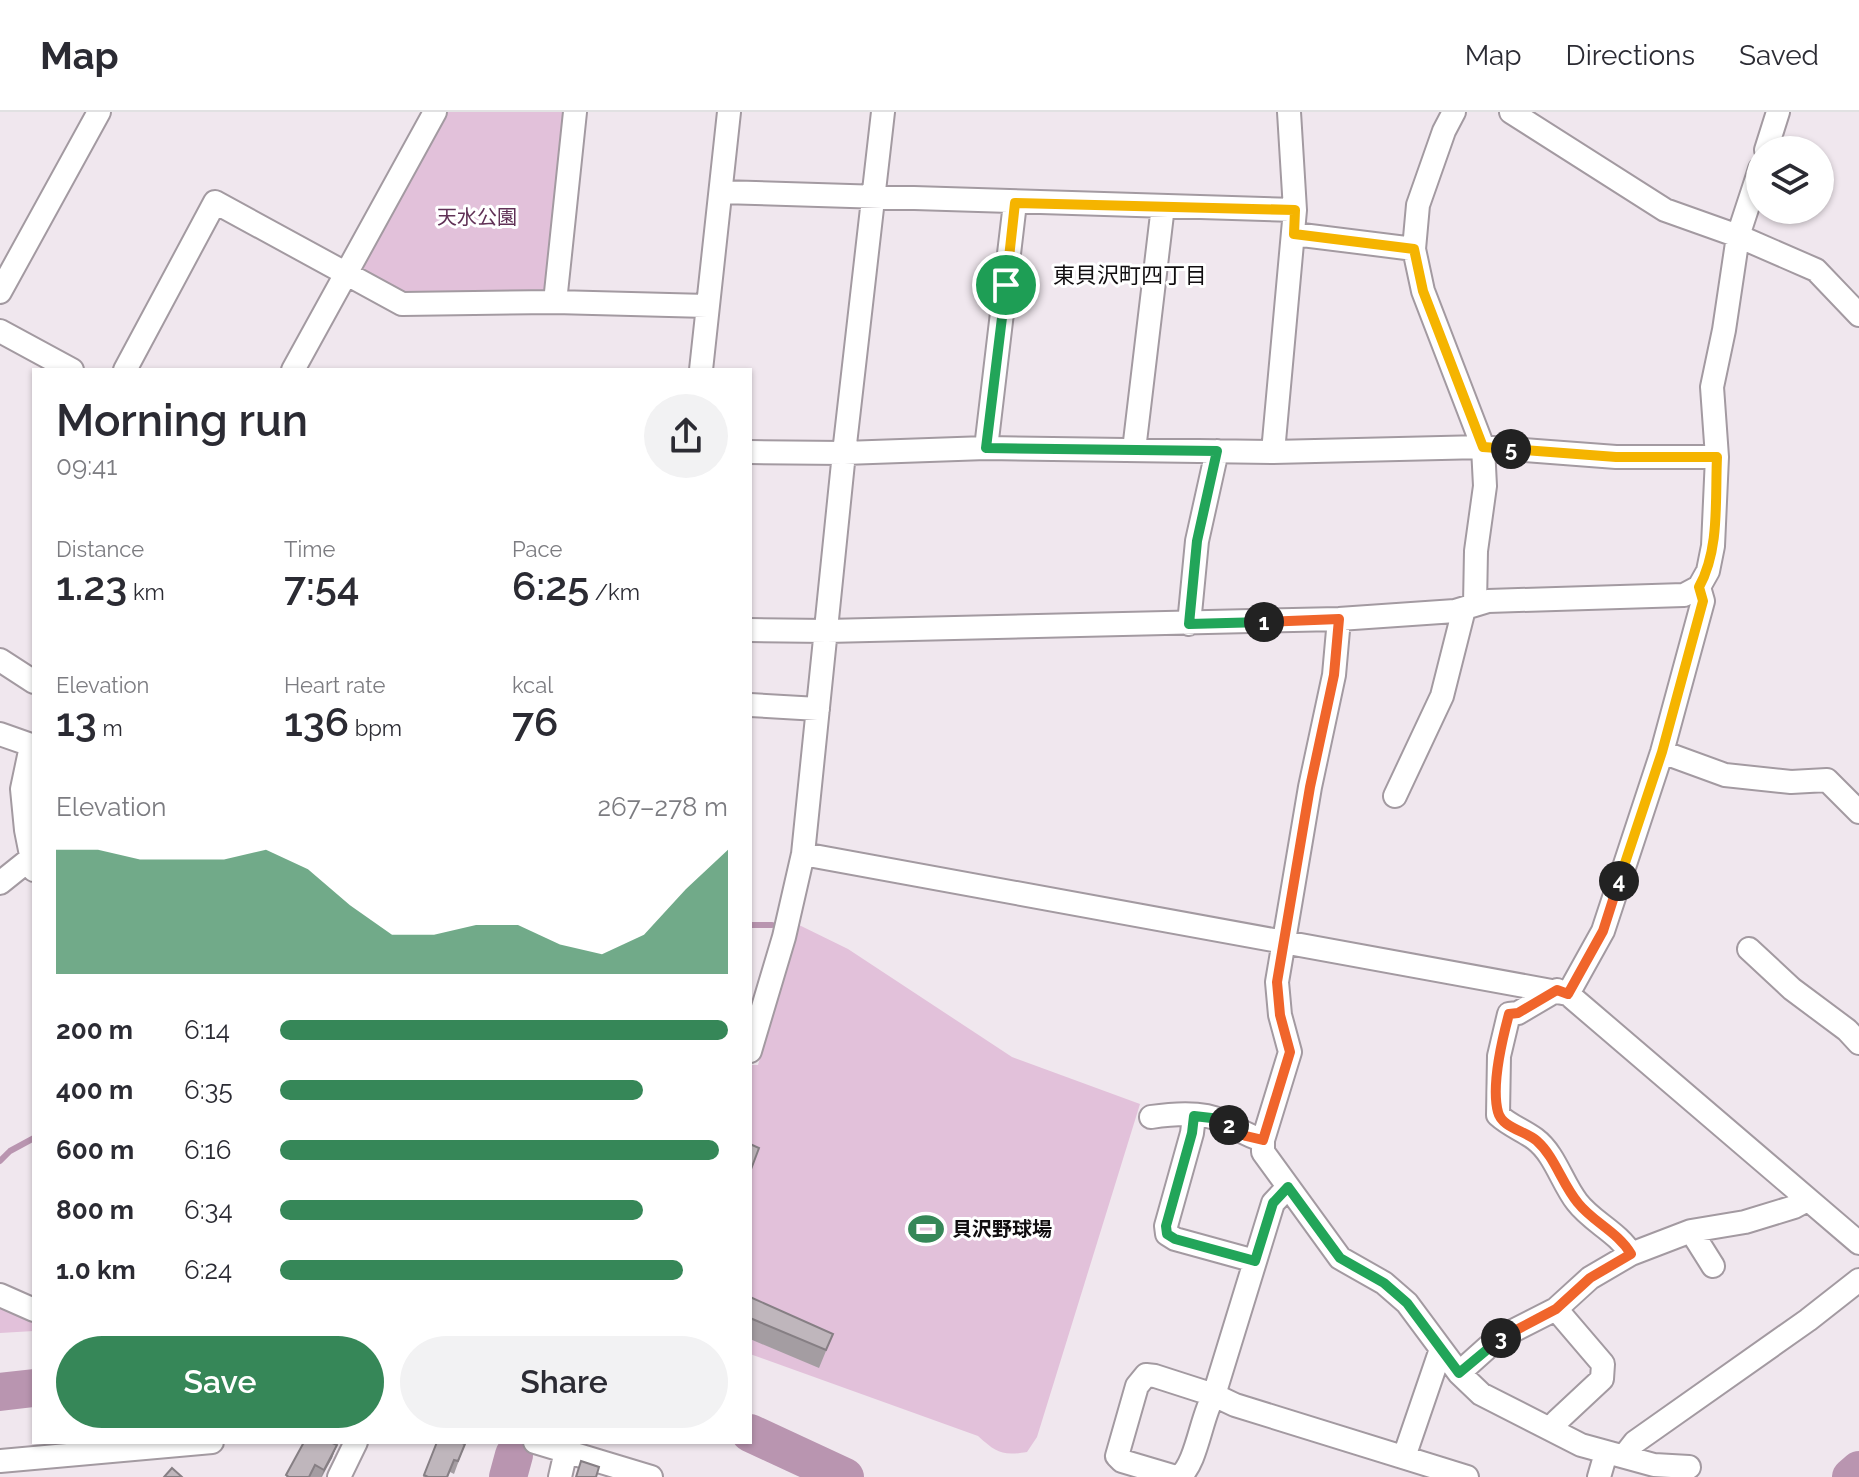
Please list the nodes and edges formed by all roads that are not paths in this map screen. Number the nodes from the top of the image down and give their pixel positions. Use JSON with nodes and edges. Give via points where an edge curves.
{"nodes":[{"id":1,"x":99,"y":112,"type":"edge"},
{"id":2,"x":435,"y":112,"type":"edge"},
{"id":3,"x":575,"y":112,"type":"edge"},
{"id":4,"x":729,"y":112,"type":"edge"},
{"id":5,"x":883,"y":112,"type":"edge"},
{"id":6,"x":1289,"y":112,"type":"edge"},
{"id":7,"x":1454,"y":112,"type":"edge"},
{"id":8,"x":1511,"y":112,"type":"edge"},
{"id":9,"x":1778,"y":112,"type":"edge"},
{"id":10,"x":1770,"y":136,"type":"edge"},
{"id":11,"x":721,"y":192,"type":"junction"},
{"id":12,"x":874,"y":198,"type":"junction"},
{"id":13,"x":1015,"y":203,"type":"junction"},
{"id":14,"x":1163,"y":206,"type":"junction"},
{"id":15,"x":1295,"y":210,"type":"junction"},
{"id":16,"x":1746,"y":212,"type":"edge"},
{"id":17,"x":1294,"y":234,"type":"junction"},
{"id":18,"x":1738,"y":236,"type":"junction"},
{"id":19,"x":1414,"y":249,"type":"junction"},
{"id":20,"x":344,"y":275,"type":"junction"},
{"id":21,"x":0,"y":292,"type":"edge"},
{"id":22,"x":555,"y":302,"type":"junction"},
{"id":23,"x":707,"y":306,"type":"junction"},
{"id":24,"x":1859,"y":315,"type":"edge"},
{"id":25,"x":0,"y":331,"type":"edge"},
{"id":26,"x":68,"y":368,"type":"edge"},
{"id":27,"x":126,"y":368,"type":"edge"},
{"id":28,"x":294,"y":368,"type":"edge"},
{"id":29,"x":701,"y":368,"type":"edge"},
{"id":30,"x":1483,"y":447,"type":"junction"},
{"id":31,"x":986,"y":448,"type":"junction"},
{"id":32,"x":1134,"y":450,"type":"junction"},
{"id":33,"x":1217,"y":451,"type":"junction"},
{"id":34,"x":752,"y":452,"type":"edge"},
{"id":35,"x":1273,"y":452,"type":"junction"},
{"id":36,"x":844,"y":453,"type":"junction"},
{"id":37,"x":1717,"y":457,"type":"junction"},
{"id":38,"x":1699,"y":587,"type":"junction"},
{"id":39,"x":1469,"y":606,"type":"junction"},
{"id":40,"x":1339,"y":619,"type":"junction"},
{"id":41,"x":1189,"y":624,"type":"junction"},
{"id":42,"x":752,"y":630,"type":"edge"},
{"id":43,"x":827,"y":631,"type":"junction"},
{"id":44,"x":0,"y":660,"type":"edge"},
{"id":45,"x":32,"y":681,"type":"edge"},
{"id":46,"x":752,"y":705,"type":"edge"},
{"id":47,"x":818,"y":709,"type":"junction"},
{"id":48,"x":0,"y":734,"type":"edge"},
{"id":49,"x":32,"y":745,"type":"edge"},
{"id":50,"x":32,"y":748,"type":"edge"},
{"id":51,"x":1662,"y":752,"type":"junction"},
{"id":52,"x":1395,"y":796,"type":"dead end"},
{"id":53,"x":1859,"y":812,"type":"edge"},
{"id":54,"x":803,"y":854,"type":"junction"},
{"id":55,"x":32,"y":864,"type":"edge"},
{"id":56,"x":0,"y":883,"type":"edge"},
{"id":57,"x":1284,"y":944,"type":"junction"},
{"id":58,"x":1749,"y":949,"type":"dead end"},
{"id":59,"x":752,"y":968,"type":"edge"},
{"id":60,"x":773,"y":972,"type":"junction"},
{"id":61,"x":1562,"y":992,"type":"junction"},
{"id":62,"x":1859,"y":1043,"type":"edge"},
{"id":63,"x":752,"y":1044,"type":"edge"},
{"id":64,"x":1194,"y":1116,"type":"junction"},
{"id":65,"x":1151,"y":1117,"type":"dead end"},
{"id":66,"x":1266,"y":1134,"type":"junction"},
{"id":67,"x":1288,"y":1187,"type":"junction"},
{"id":68,"x":1807,"y":1200,"type":"junction"},
{"id":69,"x":1691,"y":1231,"type":"junction"},
{"id":70,"x":1859,"y":1243,"type":"edge"},
{"id":71,"x":1631,"y":1254,"type":"junction"},
{"id":72,"x":1255,"y":1261,"type":"junction"},
{"id":73,"x":1713,"y":1266,"type":"dead end"},
{"id":74,"x":1859,"y":1280,"type":"edge"},
{"id":75,"x":0,"y":1295,"type":"edge"},
{"id":76,"x":32,"y":1309,"type":"edge"},
{"id":77,"x":1556,"y":1309,"type":"junction"},
{"id":78,"x":1441,"y":1349,"type":"junction"},
{"id":79,"x":1459,"y":1373,"type":"junction"},
{"id":80,"x":1214,"y":1395,"type":"junction"},
{"id":81,"x":1552,"y":1429,"type":"junction"},
{"id":82,"x":190,"y":1444,"type":"edge"},
{"id":83,"x":355,"y":1444,"type":"edge"},
{"id":84,"x":542,"y":1444,"type":"edge"},
{"id":85,"x":566,"y":1451,"type":"junction"},
{"id":86,"x":1615,"y":1454,"type":"junction"},
{"id":87,"x":1404,"y":1457,"type":"junction"},
{"id":88,"x":0,"y":1461,"type":"edge"},
{"id":89,"x":1689,"y":1467,"type":"dead end"},
{"id":90,"x":339,"y":1477,"type":"edge"},
{"id":91,"x":560,"y":1477,"type":"edge"},
{"id":92,"x":651,"y":1477,"type":"edge"},
{"id":93,"x":1178,"y":1477,"type":"edge"},
{"id":94,"x":1467,"y":1477,"type":"edge"},
{"id":95,"x":1599,"y":1477,"type":"edge"}],
"edges":[{"from":1,"to":21,"type":"street"},
{"from":2,"to":20,"type":"street"},
{"from":3,"to":22,"type":"street"},
{"from":4,"to":11,"type":"street"},
{"from":5,"to":12,"type":"street"},
{"from":6,"to":15,"type":"street"},
{"from":7,"to":19,"type":"street","via":[[1418,205]]},
{"from":8,"to":18,"type":"street","via":[[1665,210]]},
{"from":9,"to":10,"type":"street"},
{"from":11,"to":12,"type":"street"},
{"from":11,"to":23,"type":"street"},
{"from":12,"to":13,"type":"street"},
{"from":12,"to":36,"type":"street"},
{"from":13,"to":14,"type":"street"},
{"from":13,"to":31,"type":"street"},
{"from":14,"to":15,"type":"street"},
{"from":14,"to":32,"type":"street"},
{"from":15,"to":17,"type":"street"},
{"from":16,"to":18,"type":"street"},
{"from":17,"to":19,"type":"street"},
{"from":17,"to":35,"type":"street"},
{"from":18,"to":24,"type":"street","via":[[1816,270]]},
{"from":18,"to":37,"type":"street","via":[[1712,387]]},
{"from":19,"to":30,"type":"street","via":[[1423,291]]},
{"from":20,"to":22,"type":"street","via":[[402,304]]},
{"from":20,"to":27,"type":"street","via":[[215,202]]},
{"from":20,"to":28,"type":"street"},
{"from":22,"to":23,"type":"street"},
{"from":23,"to":29,"type":"street"},
{"from":25,"to":26,"type":"street"},
{"from":30,"to":35,"type":"street"},
{"from":30,"to":37,"type":"street","via":[[1616,457]]},
{"from":30,"to":39,"type":"street","via":[[1485,486]]},
{"from":31,"to":32,"type":"street"},
{"from":31,"to":36,"type":"street"},
{"from":32,"to":33,"type":"street"},
{"from":33,"to":35,"type":"street"},
{"from":33,"to":41,"type":"street","via":[[1197,541]]},
{"from":34,"to":36,"type":"street"},
{"from":36,"to":43,"type":"street"},
{"from":37,"to":38,"type":"street","via":[[1713,546]]},
{"from":38,"to":39,"type":"street","via":[[1684,595],[1488,601]]},
{"from":38,"to":51,"type":"street","via":[[1703,601]]},
{"from":39,"to":40,"type":"street"},
{"from":39,"to":52,"type":"street","via":[[1442,696]]},
{"from":40,"to":41,"type":"street"},
{"from":40,"to":57,"type":"street","via":[[1334,675]]},
{"from":41,"to":43,"type":"street"},
{"from":42,"to":43,"type":"street"},
{"from":43,"to":47,"type":"street"},
{"from":44,"to":45,"type":"street"},
{"from":46,"to":47,"type":"street"},
{"from":47,"to":54,"type":"street"},
{"from":48,"to":49,"type":"street"},
{"from":50,"to":55,"type":"street","via":[[22,789]]},
{"from":51,"to":53,"type":"street","via":[[1725,775],[1827,780]]},
{"from":51,"to":61,"type":"street","via":[[1603,931]]},
{"from":54,"to":57,"type":"street"},
{"from":54,"to":60,"type":"street"},
{"from":55,"to":56,"type":"street"},
{"from":57,"to":61,"type":"street"},
{"from":57,"to":66,"type":"street","via":[[1277,982],[1290,1052]]},
{"from":58,"to":62,"type":"street"},
{"from":59,"to":60,"type":"street"},
{"from":60,"to":63,"type":"street"},
{"from":61,"to":68,"type":"street"},
{"from":61,"to":71,"type":"street","via":[[1509,1014],[1499,1056],[1498,1115],[1535,1138],[1577,1203]]},
{"from":64,"to":65,"type":"street"},
{"from":64,"to":66,"type":"street","via":[[1220,1119],[1246,1136]]},
{"from":64,"to":72,"type":"street","via":[[1167,1234]]},
{"from":66,"to":67,"type":"street","via":[[1263,1152]]},
{"from":67,"to":72,"type":"street","via":[[1273,1203]]},
{"from":67,"to":78,"type":"street","via":[[1340,1258],[1407,1303]]},
{"from":68,"to":69,"type":"street","via":[[1745,1222]]},
{"from":68,"to":70,"type":"street"},
{"from":69,"to":71,"type":"street"},
{"from":69,"to":73,"type":"street"},
{"from":71,"to":77,"type":"street","via":[[1590,1278]]},
{"from":72,"to":80,"type":"street"},
{"from":74,"to":86,"type":"street"},
{"from":75,"to":76,"type":"street"},
{"from":77,"to":79,"type":"street","via":[[1497,1339]]},
{"from":77,"to":81,"type":"street","via":[[1603,1364],[1604,1372]]},
{"from":78,"to":79,"type":"street"},
{"from":78,"to":87,"type":"street"},
{"from":79,"to":81,"type":"street","via":[[1481,1394]]},
{"from":80,"to":87,"type":"street"},
{"from":80,"to":93,"type":"street","via":[[1189,1466]]},
{"from":80,"to":93,"type":"street","via":[[1155,1376],[1140,1379],[1117,1456]]},
{"from":81,"to":86,"type":"street","via":[[1581,1445]]},
{"from":82,"to":88,"type":"street"},
{"from":83,"to":90,"type":"street"},
{"from":84,"to":85,"type":"street"},
{"from":85,"to":91,"type":"street"},
{"from":85,"to":92,"type":"street"},
{"from":86,"to":89,"type":"street","via":[[1654,1465]]},
{"from":86,"to":95,"type":"street"},
{"from":87,"to":94,"type":"street"}]}
